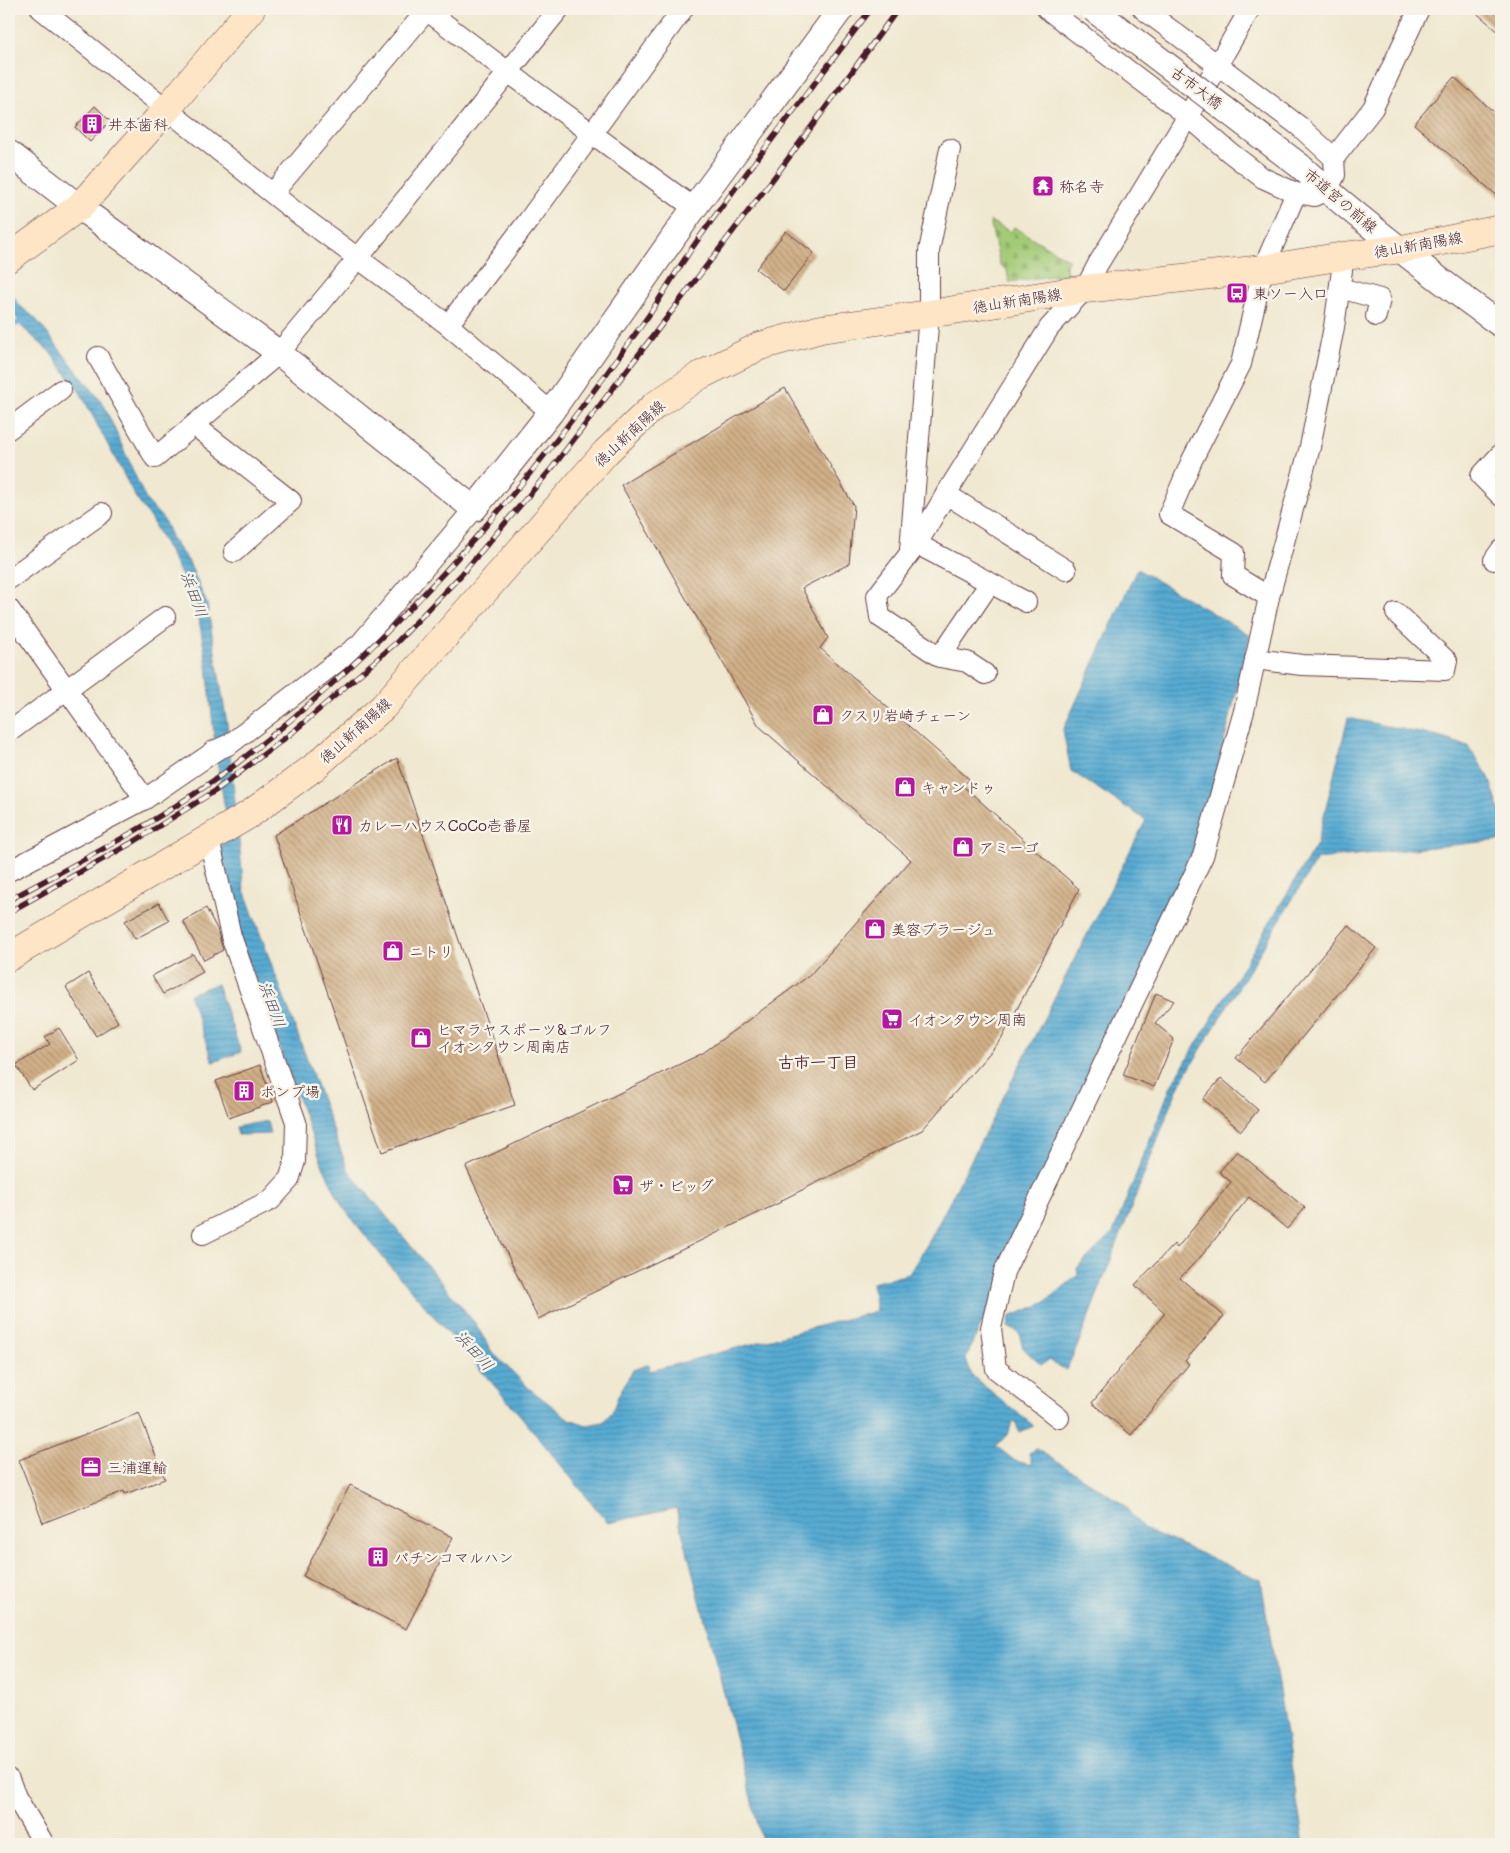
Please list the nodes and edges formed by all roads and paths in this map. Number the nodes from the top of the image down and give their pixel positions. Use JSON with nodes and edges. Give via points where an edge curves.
{"nodes":[{"id":1,"x":41,"y":9,"type":"edge"},
{"id":2,"x":251,"y":9,"type":"edge"},
{"id":3,"x":427,"y":9,"type":"edge"},
{"id":4,"x":559,"y":9,"type":"edge"},
{"id":5,"x":683,"y":9,"type":"edge"},
{"id":6,"x":841,"y":9,"type":"edge"},
{"id":7,"x":1047,"y":9,"type":"edge"},
{"id":8,"x":1093,"y":9,"type":"edge"},
{"id":9,"x":1143,"y":9,"type":"edge"},
{"id":10,"x":1250,"y":9,"type":"edge"},
{"id":11,"x":1419,"y":9,"type":"edge"},
{"id":12,"x":64,"y":15,"type":"edge"},
{"id":13,"x":1217,"y":65,"type":"junction"},
{"id":14,"x":508,"y":72,"type":"junction"},
{"id":15,"x":166,"y":110,"type":"junction"},
{"id":16,"x":1188,"y":116,"type":"junction"},
{"id":17,"x":591,"y":134,"type":"junction"},
{"id":18,"x":950,"y":149,"type":"dead end"},
{"id":19,"x":9,"y":153,"type":"edge"},
{"id":20,"x":1334,"y":158,"type":"junction"},
{"id":21,"x":1300,"y":166,"type":"joint"},
{"id":22,"x":1327,"y":190,"type":"junction"},
{"id":23,"x":1296,"y":193,"type":"junction"},
{"id":24,"x":273,"y":194,"type":"junction"},
{"id":25,"x":79,"y":207,"type":"junction"},
{"id":26,"x":694,"y":208,"type":"junction"},
{"id":27,"x":1501,"y":229,"type":"edge"},
{"id":28,"x":1402,"y":249,"type":"junction"},
{"id":29,"x":1344,"y":256,"type":"junction"},
{"id":30,"x":359,"y":257,"type":"junction"},
{"id":31,"x":9,"y":258,"type":"edge"},
{"id":32,"x":1263,"y":269,"type":"junction"},
{"id":33,"x":1340,"y":288,"type":"junction"},
{"id":34,"x":1085,"y":289,"type":"junction"},
{"id":35,"x":929,"y":314,"type":"junction"},
{"id":36,"x":1376,"y":316,"type":"dead end"},
{"id":37,"x":448,"y":325,"type":"junction"},
{"id":38,"x":1501,"y":325,"type":"edge"},
{"id":39,"x":278,"y":352,"type":"junction"},
{"id":40,"x":98,"y":357,"type":"dead end"},
{"id":41,"x":61,"y":390,"type":"dead end"},
{"id":42,"x":551,"y":412,"type":"junction"},
{"id":43,"x":194,"y":425,"type":"junction"},
{"id":44,"x":9,"y":429,"type":"edge"},
{"id":45,"x":1501,"y":454,"type":"edge"},
{"id":46,"x":946,"y":494,"type":"junction"},
{"id":47,"x":1501,"y":496,"type":"edge"},
{"id":48,"x":474,"y":510,"type":"junction"},
{"id":49,"x":102,"y":513,"type":"dead end"},
{"id":50,"x":913,"y":549,"type":"junction"},
{"id":51,"x":234,"y":552,"type":"dead end"},
{"id":52,"x":1066,"y":570,"type":"dead end"},
{"id":53,"x":9,"y":578,"type":"edge"},
{"id":54,"x":990,"y":583,"type":"junction"},
{"id":55,"x":1269,"y":597,"type":"junction"},
{"id":56,"x":1026,"y":602,"type":"dead end"},
{"id":57,"x":9,"y":609,"type":"edge"},
{"id":58,"x":1396,"y":612,"type":"dead end"},
{"id":59,"x":165,"y":617,"type":"dead end"},
{"id":60,"x":940,"y":657,"type":"junction"},
{"id":61,"x":1255,"y":660,"type":"junction"},
{"id":62,"x":985,"y":674,"type":"dead end"},
{"id":63,"x":68,"y":689,"type":"junction"},
{"id":64,"x":9,"y":732,"type":"edge"},
{"id":65,"x":145,"y":799,"type":"junction"},
{"id":66,"x":222,"y":831,"type":"junction"},
{"id":67,"x":9,"y":871,"type":"edge"},
{"id":68,"x":9,"y":957,"type":"edge"},
{"id":69,"x":204,"y":1234,"type":"dead end"},
{"id":70,"x":1059,"y":1418,"type":"dead end"},
{"id":71,"x":9,"y":1779,"type":"edge"},
{"id":72,"x":44,"y":1844,"type":"edge"}],
"edges":[{"from":1,"to":12,"type":"street"},
{"from":2,"to":15,"type":"main road"},
{"from":3,"to":14,"type":"street"},
{"from":3,"to":24,"type":"street"},
{"from":4,"to":14,"type":"street"},
{"from":5,"to":17,"type":"street"},
{"from":6,"to":26,"type":"street"},
{"from":7,"to":16,"type":"street"},
{"from":8,"to":21,"type":"street","name":"古市大橋","bridge":true},
{"from":9,"to":13,"type":"street"},
{"from":10,"to":13,"type":"street"},
{"from":11,"to":20,"type":"street","via":[[1373,108]]},
{"from":12,"to":15,"type":"street"},
{"from":13,"to":16,"type":"street"},
{"from":13,"to":20,"type":"street","via":[[1299,126]]},
{"from":14,"to":17,"type":"street"},
{"from":14,"to":30,"type":"street"},
{"from":15,"to":24,"type":"street"},
{"from":15,"to":25,"type":"main road"},
{"from":16,"to":23,"type":"street","via":[[1263,178]]},
{"from":16,"to":34,"type":"street"},
{"from":17,"to":26,"type":"street"},
{"from":17,"to":37,"type":"street"},
{"from":18,"to":35,"type":"street","via":[[929,251]]},
{"from":19,"to":25,"type":"street"},
{"from":20,"to":22,"type":"street","via":[[1335,175]]},
{"from":21,"to":22,"type":"street","name":"市道宮の前線"},
{"from":22,"to":23,"type":"street","via":[[1314,196]]},
{"from":22,"to":28,"type":"street","name":"市道宮の前線"},
{"from":23,"to":32,"type":"street"},
{"from":24,"to":30,"type":"street"},
{"from":25,"to":31,"type":"main road"},
{"from":25,"to":39,"type":"street"},
{"from":26,"to":42,"type":"street"},
{"from":27,"to":28,"type":"main road","name":"徳山新南陽線"},
{"from":28,"to":29,"type":"main road","name":"徳山新南陽線"},
{"from":28,"to":38,"type":"street","name":"市道宮の前線"},
{"from":29,"to":32,"type":"main road","name":"徳山新南陽線"},
{"from":29,"to":33,"type":"street"},
{"from":30,"to":37,"type":"street"},
{"from":30,"to":39,"type":"street"},
{"from":32,"to":34,"type":"main road","name":"徳山新南陽線"},
{"from":32,"to":55,"type":"street","via":[[1241,364],[1192,460],[1169,514],[1234,553],[1233,575]]},
{"from":33,"to":36,"type":"street","via":[[1380,299]]},
{"from":33,"to":55,"type":"street","via":[[1310,447]]},
{"from":34,"to":35,"type":"main road","name":"徳山新南陽線"},
{"from":34,"to":46,"type":"street","via":[[1049,328]]},
{"from":35,"to":50,"type":"street"},
{"from":35,"to":66,"type":"main road","name":"徳山新南陽線","via":[[821,329],[760,346],[699,376],[654,406],[606,452],[383,707],[313,768]]},
{"from":37,"to":42,"type":"street"},
{"from":39,"to":43,"type":"street"},
{"from":39,"to":48,"type":"street"},
{"from":40,"to":43,"type":"street","via":[[155,458]]},
{"from":41,"to":44,"type":"street"},
{"from":42,"to":48,"type":"street"},
{"from":43,"to":51,"type":"street","via":[[291,501]]},
{"from":45,"to":47,"type":"street","via":[[1481,476]]},
{"from":46,"to":50,"type":"street"},
{"from":46,"to":52,"type":"street"},
{"from":48,"to":65,"type":"street","via":[[360,644],[219,749]]},
{"from":49,"to":53,"type":"street"},
{"from":50,"to":54,"type":"street"},
{"from":50,"to":60,"type":"street","via":[[878,596],[880,617]]},
{"from":54,"to":56,"type":"street"},
{"from":54,"to":60,"type":"street"},
{"from":55,"to":61,"type":"street"},
{"from":57,"to":63,"type":"street"},
{"from":58,"to":61,"type":"street","via":[[1447,661],[1445,670],[1302,665]]},
{"from":59,"to":63,"type":"street"},
{"from":60,"to":62,"type":"street","via":[[967,662]]},
{"from":61,"to":70,"type":"street","via":[[1244,711],[1202,856],[1004,1272],[991,1328],[996,1369]]},
{"from":63,"to":64,"type":"street"},
{"from":63,"to":65,"type":"street"},
{"from":65,"to":67,"type":"street"},
{"from":66,"to":68,"type":"main road","name":"徳山新南陽線"},
{"from":66,"to":69,"type":"street","via":[[231,936],[296,1122],[295,1161],[289,1180],[270,1200]]},
{"from":71,"to":72,"type":"street","via":[[16,1798]]}]}
